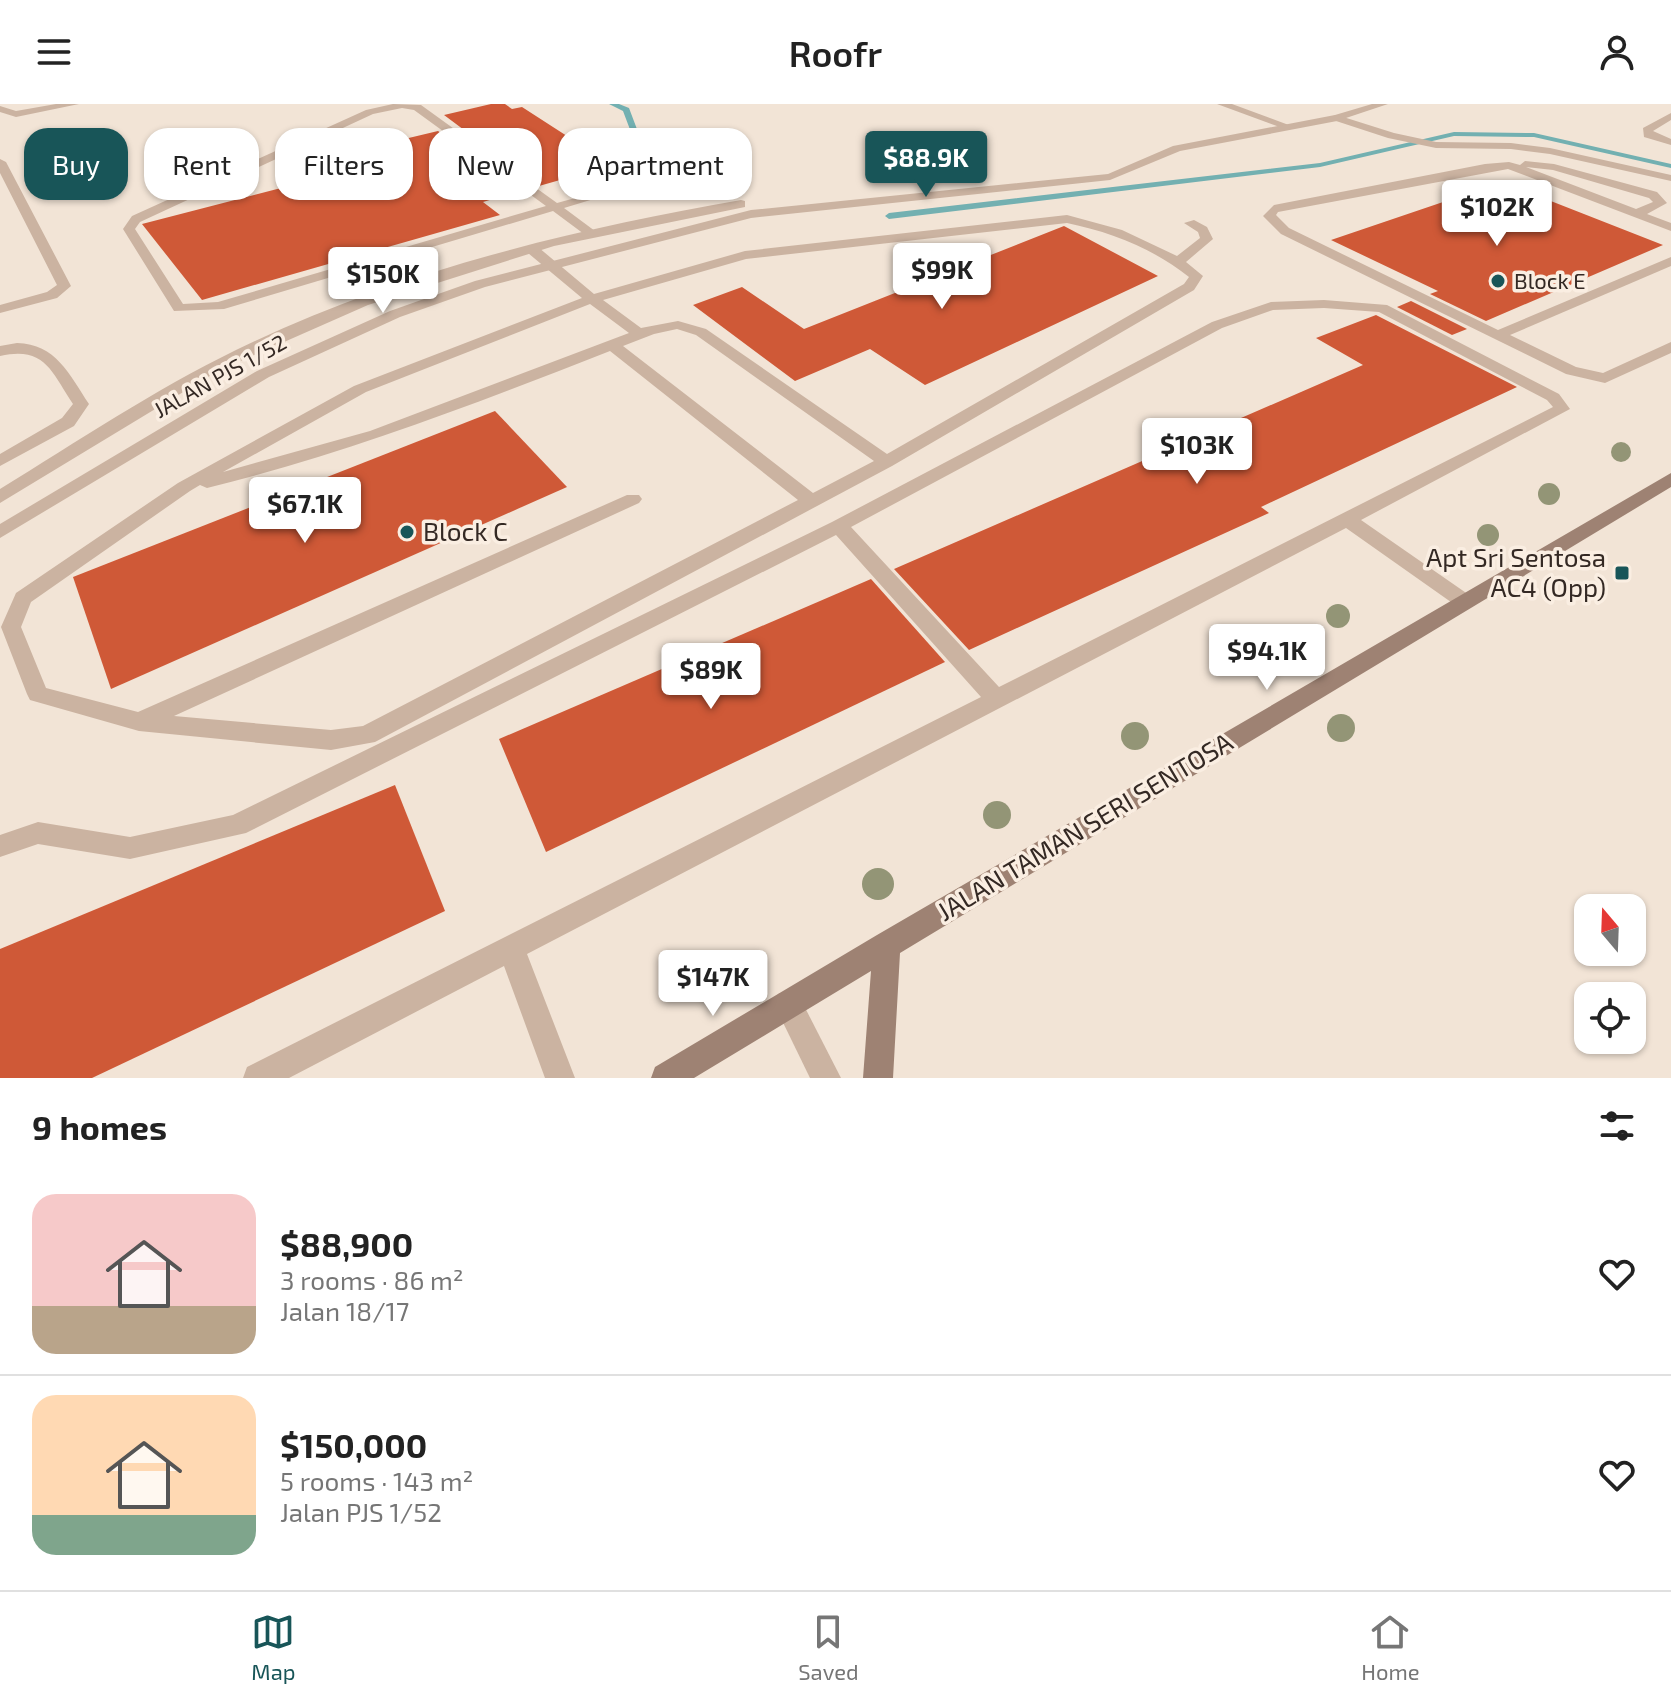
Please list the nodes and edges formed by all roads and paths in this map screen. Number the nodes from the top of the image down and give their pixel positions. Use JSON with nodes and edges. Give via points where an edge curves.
{"nodes":[{"id":1,"x":74,"y":104,"type":"edge"},
{"id":2,"x":1222,"y":104,"type":"edge"},
{"id":3,"x":1383,"y":104,"type":"edge"},
{"id":4,"x":0,"y":109,"type":"edge"},
{"id":5,"x":1671,"y":116,"type":"edge"},
{"id":6,"x":1337,"y":118,"type":"junction"},
{"id":7,"x":1289,"y":127,"type":"junction"},
{"id":8,"x":1671,"y":142,"type":"edge"},
{"id":9,"x":1509,"y":165,"type":"junction"},
{"id":10,"x":1,"y":166,"type":"edge"},
{"id":11,"x":1052,"y":169,"type":"dead end"},
{"id":12,"x":1671,"y":178,"type":"edge"},
{"id":13,"x":1071,"y":180,"type":"junction"},
{"id":14,"x":17,"y":192,"type":"junction"},
{"id":15,"x":0,"y":196,"type":"edge"},
{"id":16,"x":577,"y":200,"type":"edge"},
{"id":17,"x":796,"y":201,"type":"junction"},
{"id":18,"x":555,"y":207,"type":"junction"},
{"id":19,"x":1636,"y":214,"type":"junction"},
{"id":20,"x":1190,"y":223,"type":"dead end"},
{"id":21,"x":1671,"y":227,"type":"edge"},
{"id":22,"x":593,"y":234,"type":"junction"},
{"id":23,"x":533,"y":250,"type":"junction"},
{"id":24,"x":1179,"y":261,"type":"junction"},
{"id":25,"x":1671,"y":261,"type":"edge"},
{"id":26,"x":550,"y":265,"type":"junction"},
{"id":27,"x":591,"y":299,"type":"junction"},
{"id":28,"x":0,"y":309,"type":"edge"},
{"id":29,"x":639,"y":334,"type":"junction"},
{"id":30,"x":1498,"y":335,"type":"junction"},
{"id":31,"x":612,"y":345,"type":"junction"},
{"id":32,"x":1671,"y":347,"type":"edge"},
{"id":33,"x":0,"y":351,"type":"edge"},
{"id":34,"x":0,"y":461,"type":"edge"},
{"id":35,"x":886,"y":462,"type":"junction"},
{"id":36,"x":1671,"y":479,"type":"edge"},
{"id":37,"x":184,"y":487,"type":"junction"},
{"id":38,"x":0,"y":497,"type":"edge"},
{"id":39,"x":633,"y":499,"type":"dead end"},
{"id":40,"x":811,"y":501,"type":"junction"},
{"id":41,"x":1347,"y":519,"type":"junction"},
{"id":42,"x":839,"y":526,"type":"junction"},
{"id":43,"x":0,"y":532,"type":"edge"},
{"id":44,"x":1465,"y":602,"type":"junction"},
{"id":45,"x":996,"y":699,"type":"junction"},
{"id":46,"x":139,"y":722,"type":"junction"},
{"id":47,"x":0,"y":846,"type":"edge"},
{"id":48,"x":887,"y":944,"type":"junction"},
{"id":49,"x":511,"y":948,"type":"junction"},
{"id":50,"x":788,"y":1004,"type":"junction"},
{"id":51,"x":258,"y":1078,"type":"edge"},
{"id":52,"x":560,"y":1078,"type":"edge"},
{"id":53,"x":666,"y":1078,"type":"edge"},
{"id":54,"x":826,"y":1078,"type":"edge"},
{"id":55,"x":878,"y":1078,"type":"edge"}],
"edges":[{"from":1,"to":4,"type":"street","via":[[16,114]]},
{"from":2,"to":7,"type":"street"},
{"from":3,"to":6,"type":"street"},
{"from":5,"to":8,"type":"street","via":[[1647,130],[1654,138]]},
{"from":6,"to":7,"type":"street"},
{"from":6,"to":12,"type":"street","via":[[1436,145],[1550,151]]},
{"from":7,"to":13,"type":"street","via":[[1177,148],[1121,174]]},
{"from":9,"to":19,"type":"street"},
{"from":9,"to":19,"type":"street","via":[[1554,167],[1653,195],[1661,203]]},
{"from":9,"to":30,"type":"street","via":[[1274,209],[1269,216],[1285,231]]},
{"from":10,"to":14,"type":"street"},
{"from":11,"to":13,"type":"street"},
{"from":13,"to":17,"type":"street"},
{"from":14,"to":15,"type":"street"},
{"from":14,"to":28,"type":"street","via":[[64,286],[52,295]]},
{"from":16,"to":18,"type":"street"},
{"from":17,"to":22,"type":"street","name":"JALAN PJS 1/52","via":[[670,215]]},
{"from":17,"to":26,"type":"street","name":"JALAN PJS 1/52"},
{"from":18,"to":18,"type":"street","via":[[194,309],[179,308],[129,229],[136,219],[356,118],[402,105],[417,107]]},
{"from":18,"to":22,"type":"street"},
{"from":19,"to":21,"type":"street"},
{"from":20,"to":24,"type":"street","via":[[1207,239]]},
{"from":22,"to":23,"type":"street","name":"JALAN PJS 1/52"},
{"from":23,"to":26,"type":"street"},
{"from":23,"to":38,"type":"street","name":"JALAN PJS 1/52","via":[[365,300],[242,353]]},
{"from":24,"to":27,"type":"street","via":[[1092,224],[1067,219],[745,255]]},
{"from":24,"to":35,"type":"street","via":[[1196,276],[1189,287]]},
{"from":25,"to":30,"type":"street"},
{"from":26,"to":27,"type":"street"},
{"from":26,"to":43,"type":"street","name":"JALAN PJS 1/52","via":[[409,309],[328,342],[263,374]]},
{"from":27,"to":29,"type":"street"},
{"from":27,"to":37,"type":"street","via":[[360,389]]},
{"from":29,"to":31,"type":"street"},
{"from":29,"to":35,"type":"street","via":[[678,325],[701,332]]},
{"from":30,"to":32,"type":"street","via":[[1571,371],[1605,378]]},
{"from":31,"to":37,"type":"street","via":[[308,457]]},
{"from":31,"to":40,"type":"street"},
{"from":33,"to":34,"type":"street","via":[[29,345],[42,350],[81,404],[68,422]]},
{"from":35,"to":40,"type":"street"},
{"from":36,"to":44,"type":"main road","name":"JALAN TAMAN SERI SENTOSA"},
{"from":37,"to":46,"type":"street","via":[[23,598],[11,627],[38,694]]},
{"from":39,"to":46,"type":"street"},
{"from":40,"to":46,"type":"street","via":[[367,735],[331,740]]},
{"from":41,"to":42,"type":"street","via":[[1562,409],[1553,397],[1382,308],[1271,306],[1217,325]]},
{"from":41,"to":44,"type":"street"},
{"from":41,"to":45,"type":"street"},
{"from":42,"to":45,"type":"street"},
{"from":42,"to":47,"type":"street","via":[[237,825],[130,848],[38,833]]},
{"from":44,"to":48,"type":"main road","name":"JALAN TAMAN SERI SENTOSA"},
{"from":45,"to":49,"type":"street"},
{"from":48,"to":50,"type":"main road","name":"JALAN TAMAN SERI SENTOSA"},
{"from":48,"to":55,"type":"main road"},
{"from":49,"to":51,"type":"street"},
{"from":49,"to":52,"type":"street"},
{"from":50,"to":53,"type":"main road","name":"JALAN TAMAN SERI SENTOSA"},
{"from":50,"to":54,"type":"street"}]}
